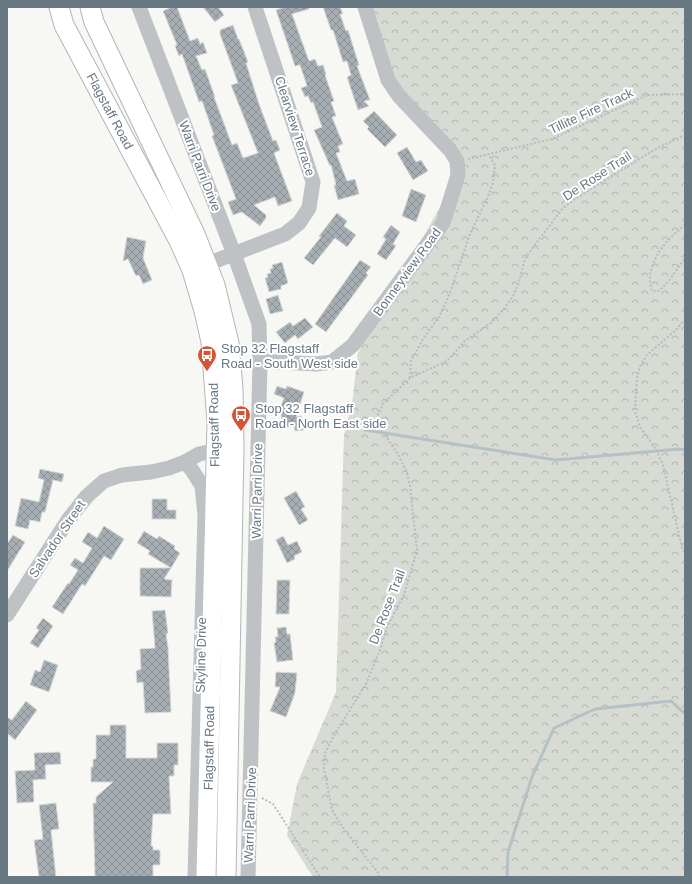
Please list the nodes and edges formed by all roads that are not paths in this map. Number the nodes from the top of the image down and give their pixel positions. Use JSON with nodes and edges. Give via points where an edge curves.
{"nodes":[{"id":1,"x":59,"y":7,"type":"edge"},
{"id":2,"x":90,"y":7,"type":"edge"},
{"id":3,"x":139,"y":7,"type":"edge"},
{"id":4,"x":255,"y":7,"type":"edge"},
{"id":5,"x":365,"y":7,"type":"edge"},
{"id":6,"x":234,"y":254,"type":"junction"},
{"id":7,"x":200,"y":267,"type":"junction"},
{"id":8,"x":260,"y":361,"type":"junction"},
{"id":9,"x":225,"y":448,"type":"junction"},
{"id":10,"x":185,"y":462,"type":"junction"},
{"id":11,"x":7,"y":615,"type":"edge"},
{"id":12,"x":195,"y":877,"type":"edge"},
{"id":13,"x":206,"y":877,"type":"edge"},
{"id":14,"x":226,"y":877,"type":"edge"},
{"id":15,"x":248,"y":877,"type":"edge"}],
"edges":[{"from":1,"to":7,"type":"main road","name":"Flagstaff Road","via":[[64,26],[179,241]]},
{"from":2,"to":7,"type":"main road","name":"Flagstaff Road","via":[[94,22],[195,234]]},
{"from":3,"to":6,"type":"street","name":"Warri Parri Drive"},
{"from":4,"to":6,"type":"street","name":"Clearview Terrace","via":[[313,182],[309,208],[286,234]]},
{"from":5,"to":8,"type":"street","name":"Bonneyview Road","via":[[388,80],[399,96],[450,150],[458,161],[458,175],[443,223],[353,345],[332,362],[305,364]]},
{"from":6,"to":7,"type":"street","name":"Clearview Terrace"},
{"from":6,"to":8,"type":"street","name":"Warri Parri Drive","via":[[259,324]]},
{"from":7,"to":9,"type":"main road","name":"Flagstaff Road","via":[[204,311],[211,342],[216,422]]},
{"from":8,"to":15,"type":"street","name":"Warri Parri Drive"},
{"from":9,"to":10,"type":"street","name":"Salvador Street","via":[[199,454]]},
{"from":9,"to":13,"type":"main road","name":"Flagstaff Road"},
{"from":9,"to":14,"type":"main road","name":"Flagstaff Road"},
{"from":10,"to":11,"type":"street","name":"Salvador Street","via":[[169,468],[122,475],[104,481],[86,496]]},
{"from":10,"to":12,"type":"street","name":"Skyline Drive","via":[[202,486],[204,515]]}]}
